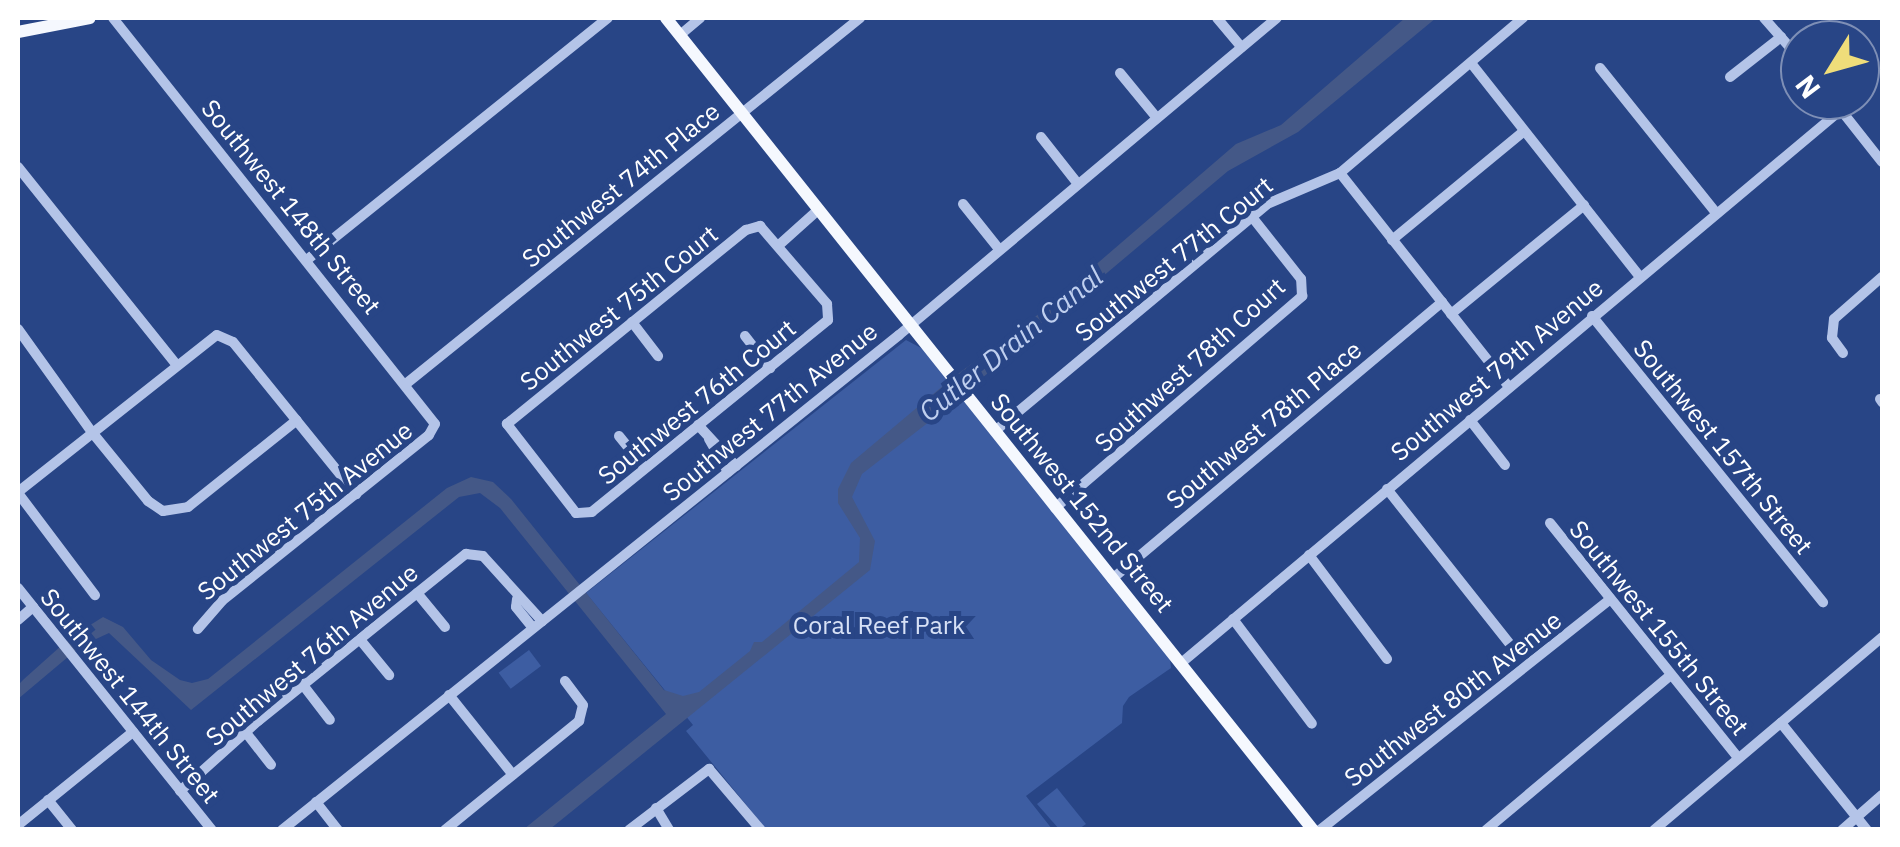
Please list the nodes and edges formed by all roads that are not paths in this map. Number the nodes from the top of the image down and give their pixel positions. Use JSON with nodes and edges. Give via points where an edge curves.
{"nodes":[{"id":1,"x":90,"y":18,"type":"edge"},
{"id":2,"x":113,"y":18,"type":"edge"},
{"id":3,"x":608,"y":18,"type":"edge"},
{"id":4,"x":686,"y":18,"type":"edge"},
{"id":5,"x":700,"y":18,"type":"edge"},
{"id":6,"x":860,"y":18,"type":"edge"},
{"id":7,"x":1216,"y":18,"type":"edge"},
{"id":8,"x":1277,"y":18,"type":"edge"},
{"id":9,"x":1523,"y":18,"type":"edge"},
{"id":10,"x":673,"y":27,"type":"edge"},
{"id":11,"x":18,"y":32,"type":"edge"},
{"id":12,"x":1780,"y":37,"type":"edge"},
{"id":13,"x":1240,"y":47,"type":"junction"},
{"id":14,"x":1471,"y":64,"type":"junction"},
{"id":15,"x":1600,"y":68,"type":"dead end"},
{"id":16,"x":1120,"y":73,"type":"dead end"},
{"id":17,"x":1730,"y":77,"type":"dead end"},
{"id":18,"x":742,"y":114,"type":"junction"},
{"id":19,"x":1156,"y":118,"type":"junction"},
{"id":20,"x":1820,"y":120,"type":"edge"},
{"id":21,"x":1849,"y":120,"type":"edge"},
{"id":22,"x":1524,"y":131,"type":"junction"},
{"id":23,"x":1041,"y":138,"type":"dead end"},
{"id":24,"x":1882,"y":162,"type":"edge"},
{"id":25,"x":18,"y":167,"type":"edge"},
{"id":26,"x":1340,"y":173,"type":"junction"},
{"id":27,"x":1078,"y":184,"type":"junction"},
{"id":28,"x":964,"y":204,"type":"dead end"},
{"id":29,"x":1584,"y":205,"type":"junction"},
{"id":30,"x":820,"y":211,"type":"junction"},
{"id":31,"x":1716,"y":213,"type":"junction"},
{"id":32,"x":1252,"y":217,"type":"junction"},
{"id":33,"x":1392,"y":240,"type":"junction"},
{"id":34,"x":780,"y":245,"type":"junction"},
{"id":35,"x":1000,"y":249,"type":"junction"},
{"id":36,"x":308,"y":259,"type":"junction"},
{"id":37,"x":1640,"y":276,"type":"junction"},
{"id":38,"x":1882,"y":277,"type":"edge"},
{"id":39,"x":1442,"y":302,"type":"junction"},
{"id":40,"x":1451,"y":314,"type":"junction"},
{"id":41,"x":1592,"y":316,"type":"junction"},
{"id":42,"x":632,"y":322,"type":"junction"},
{"id":43,"x":911,"y":325,"type":"junction"},
{"id":44,"x":18,"y":328,"type":"edge"},
{"id":45,"x":745,"y":336,"type":"dead end"},
{"id":46,"x":1844,"y":353,"type":"dead end"},
{"id":47,"x":658,"y":356,"type":"dead end"},
{"id":48,"x":176,"y":364,"type":"junction"},
{"id":49,"x":770,"y":368,"type":"junction"},
{"id":50,"x":407,"y":384,"type":"junction"},
{"id":51,"x":1509,"y":387,"type":"junction"},
{"id":52,"x":297,"y":420,"type":"junction"},
{"id":53,"x":1470,"y":420,"type":"junction"},
{"id":54,"x":436,"y":424,"type":"joint"},
{"id":55,"x":698,"y":425,"type":"junction"},
{"id":56,"x":92,"y":431,"type":"junction"},
{"id":57,"x":995,"y":432,"type":"junction"},
{"id":58,"x":619,"y":436,"type":"dead end"},
{"id":59,"x":1505,"y":465,"type":"dead end"},
{"id":60,"x":645,"y":468,"type":"junction"},
{"id":61,"x":732,"y":469,"type":"junction"},
{"id":62,"x":1387,"y":490,"type":"junction"},
{"id":63,"x":18,"y":492,"type":"edge"},
{"id":64,"x":356,"y":494,"type":"junction"},
{"id":65,"x":1055,"y":508,"type":"junction"},
{"id":66,"x":583,"y":515,"type":"joint"},
{"id":67,"x":1550,"y":523,"type":"dead end"},
{"id":68,"x":1306,"y":557,"type":"junction"},
{"id":69,"x":1112,"y":580,"type":"junction"},
{"id":70,"x":18,"y":588,"type":"edge"},
{"id":71,"x":417,"y":593,"type":"junction"},
{"id":72,"x":96,"y":595,"type":"dead end"},
{"id":73,"x":1610,"y":599,"type":"junction"},
{"id":74,"x":1823,"y":602,"type":"dead end"},
{"id":75,"x":33,"y":607,"type":"junction"},
{"id":76,"x":18,"y":620,"type":"edge"},
{"id":77,"x":1230,"y":622,"type":"junction"},
{"id":78,"x":537,"y":625,"type":"junction"},
{"id":79,"x":445,"y":627,"type":"dead end"},
{"id":80,"x":198,"y":629,"type":"dead end"},
{"id":81,"x":1882,"y":637,"type":"edge"},
{"id":82,"x":362,"y":642,"type":"junction"},
{"id":83,"x":1510,"y":644,"type":"dead end"},
{"id":84,"x":1388,"y":660,"type":"dead end"},
{"id":85,"x":1180,"y":664,"type":"junction"},
{"id":86,"x":389,"y":675,"type":"dead end"},
{"id":87,"x":1671,"y":675,"type":"junction"},
{"id":88,"x":564,"y":681,"type":"dead end"},
{"id":89,"x":303,"y":685,"type":"junction"},
{"id":90,"x":449,"y":695,"type":"junction"},
{"id":91,"x":330,"y":720,"type":"dead end"},
{"id":92,"x":1312,"y":724,"type":"dead end"},
{"id":93,"x":1781,"y":724,"type":"junction"},
{"id":94,"x":133,"y":732,"type":"junction"},
{"id":95,"x":247,"y":734,"type":"junction"},
{"id":96,"x":1738,"y":758,"type":"junction"},
{"id":97,"x":271,"y":765,"type":"dead end"},
{"id":98,"x":513,"y":775,"type":"junction"},
{"id":99,"x":180,"y":792,"type":"junction"},
{"id":100,"x":1882,"y":795,"type":"edge"},
{"id":101,"x":48,"y":800,"type":"junction"},
{"id":102,"x":316,"y":802,"type":"junction"},
{"id":103,"x":656,"y":808,"type":"junction"},
{"id":104,"x":1856,"y":817,"type":"junction"},
{"id":105,"x":18,"y":824,"type":"edge"},
{"id":106,"x":72,"y":830,"type":"edge"},
{"id":107,"x":212,"y":830,"type":"edge"},
{"id":108,"x":282,"y":830,"type":"edge"},
{"id":109,"x":338,"y":830,"type":"edge"},
{"id":110,"x":445,"y":830,"type":"edge"},
{"id":111,"x":629,"y":830,"type":"edge"},
{"id":112,"x":669,"y":830,"type":"edge"},
{"id":113,"x":761,"y":830,"type":"edge"},
{"id":114,"x":1316,"y":830,"type":"edge"},
{"id":115,"x":1486,"y":830,"type":"edge"},
{"id":116,"x":1654,"y":830,"type":"edge"},
{"id":117,"x":1842,"y":830,"type":"edge"},
{"id":118,"x":1866,"y":830,"type":"edge"}],
"edges":[{"from":1,"to":11,"type":"main road"},
{"from":2,"to":36,"type":"street","name":"Southwest 148th Street"},
{"from":3,"to":36,"type":"street"},
{"from":4,"to":10,"type":"street"},
{"from":5,"to":10,"type":"street"},
{"from":6,"to":18,"type":"street","name":"Southwest 74th Place"},
{"from":7,"to":13,"type":"street"},
{"from":8,"to":13,"type":"street","name":"Southwest 77th Avenue"},
{"from":9,"to":14,"type":"street","name":"Southwest 77th Court"},
{"from":10,"to":18,"type":"main road","name":"Southwest 152nd Street"},
{"from":12,"to":17,"type":"street"},
{"from":13,"to":19,"type":"street","name":"Southwest 77th Avenue"},
{"from":14,"to":22,"type":"street"},
{"from":14,"to":26,"type":"street","name":"Southwest 77th Court"},
{"from":15,"to":31,"type":"street"},
{"from":16,"to":19,"type":"street"},
{"from":18,"to":30,"type":"main road","name":"Southwest 152nd Street"},
{"from":18,"to":50,"type":"street","name":"Southwest 74th Place"},
{"from":19,"to":27,"type":"street","name":"Southwest 77th Avenue"},
{"from":20,"to":31,"type":"street","name":"Southwest 79th Avenue"},
{"from":21,"to":24,"type":"street"},
{"from":22,"to":29,"type":"street"},
{"from":22,"to":33,"type":"street"},
{"from":23,"to":27,"type":"street"},
{"from":25,"to":48,"type":"street"},
{"from":26,"to":32,"type":"street","name":"Southwest 77th Court","via":[[1282,194]]},
{"from":26,"to":33,"type":"street"},
{"from":27,"to":35,"type":"street","name":"Southwest 77th Avenue"},
{"from":28,"to":35,"type":"street"},
{"from":29,"to":37,"type":"street"},
{"from":29,"to":40,"type":"street"},
{"from":30,"to":34,"type":"street"},
{"from":30,"to":43,"type":"main road","name":"Southwest 152nd Street"},
{"from":31,"to":37,"type":"street","name":"Southwest 79th Avenue"},
{"from":32,"to":57,"type":"street","name":"Southwest 77th Court"},
{"from":32,"to":65,"type":"street","name":"Southwest 78th Court","via":[[1304,288],[1294,305]]},
{"from":33,"to":39,"type":"street"},
{"from":34,"to":42,"type":"street","name":"Southwest 75th Court","via":[[758,226]]},
{"from":34,"to":49,"type":"street","name":"Southwest 76th Court","via":[[830,314]]},
{"from":35,"to":43,"type":"street","name":"Southwest 77th Avenue"},
{"from":36,"to":50,"type":"street","name":"Southwest 148th Street"},
{"from":37,"to":41,"type":"street","name":"Southwest 79th Avenue"},
{"from":38,"to":46,"type":"street","via":[[1834,319],[1832,338]]},
{"from":39,"to":40,"type":"street"},
{"from":39,"to":69,"type":"street","name":"Southwest 78th Place"},
{"from":40,"to":51,"type":"street"},
{"from":41,"to":51,"type":"street","name":"Southwest 79th Avenue"},
{"from":41,"to":74,"type":"street","name":"Southwest 157th Street"},
{"from":42,"to":47,"type":"street"},
{"from":42,"to":66,"type":"street","name":"Southwest 75th Court","via":[[508,424],[574,512]]},
{"from":43,"to":57,"type":"main road","name":"Southwest 152nd Street"},
{"from":43,"to":61,"type":"street","name":"Southwest 77th Avenue"},
{"from":44,"to":56,"type":"street"},
{"from":45,"to":49,"type":"street"},
{"from":48,"to":52,"type":"street","via":[[212,336],[225,336]]},
{"from":48,"to":56,"type":"street"},
{"from":49,"to":55,"type":"street","name":"Southwest 76th Court"},
{"from":50,"to":54,"type":"street","name":"Southwest 148th Street"},
{"from":51,"to":53,"type":"street","name":"Southwest 79th Avenue"},
{"from":52,"to":56,"type":"street","via":[[173,512],[150,504]]},
{"from":52,"to":64,"type":"street"},
{"from":53,"to":59,"type":"street"},
{"from":53,"to":62,"type":"street","name":"Southwest 79th Avenue"},
{"from":54,"to":64,"type":"street","name":"Southwest 75th Avenue"},
{"from":55,"to":60,"type":"street","name":"Southwest 76th Court"},
{"from":55,"to":61,"type":"street","via":[[718,442]]},
{"from":56,"to":63,"type":"street"},
{"from":57,"to":65,"type":"main road","name":"Southwest 152nd Street"},
{"from":58,"to":60,"type":"street"},
{"from":60,"to":66,"type":"street","name":"Southwest 76th Court"},
{"from":61,"to":78,"type":"street","name":"Southwest 77th Avenue"},
{"from":62,"to":68,"type":"street","name":"Southwest 79th Avenue"},
{"from":62,"to":83,"type":"street"},
{"from":63,"to":72,"type":"street"},
{"from":64,"to":80,"type":"street","name":"Southwest 75th Avenue","via":[[222,601]]},
{"from":65,"to":69,"type":"main road","name":"Southwest 152nd Street"},
{"from":67,"to":73,"type":"street","name":"Southwest 155th Street"},
{"from":68,"to":77,"type":"street","name":"Southwest 79th Avenue"},
{"from":68,"to":84,"type":"street"},
{"from":69,"to":85,"type":"main road","name":"Southwest 152nd Street"},
{"from":70,"to":75,"type":"street","name":"Southwest 144th Street"},
{"from":71,"to":78,"type":"street","name":"Southwest 76th Avenue","via":[[472,553],[482,556],[517,599],[516,607]]},
{"from":71,"to":79,"type":"street"},
{"from":71,"to":82,"type":"street","name":"Southwest 76th Avenue"},
{"from":73,"to":87,"type":"street","name":"Southwest 155th Street"},
{"from":73,"to":114,"type":"street","name":"Southwest 80th Avenue"},
{"from":75,"to":76,"type":"street"},
{"from":75,"to":94,"type":"street","name":"Southwest 144th Street"},
{"from":77,"to":85,"type":"street","name":"Southwest 79th Avenue"},
{"from":77,"to":92,"type":"street"},
{"from":78,"to":90,"type":"street","name":"Southwest 77th Avenue"},
{"from":81,"to":93,"type":"street"},
{"from":82,"to":86,"type":"street"},
{"from":82,"to":89,"type":"street","name":"Southwest 76th Avenue"},
{"from":85,"to":114,"type":"main road","name":"Southwest 152nd Street"},
{"from":87,"to":96,"type":"street","name":"Southwest 155th Street"},
{"from":87,"to":115,"type":"street"},
{"from":88,"to":98,"type":"street","via":[[583,710],[576,724]]},
{"from":89,"to":91,"type":"street"},
{"from":89,"to":95,"type":"street","name":"Southwest 76th Avenue"},
{"from":90,"to":98,"type":"street"},
{"from":90,"to":102,"type":"street","name":"Southwest 77th Avenue"},
{"from":93,"to":96,"type":"street"},
{"from":93,"to":104,"type":"street"},
{"from":94,"to":99,"type":"street","name":"Southwest 144th Street"},
{"from":94,"to":101,"type":"street"},
{"from":95,"to":97,"type":"street"},
{"from":95,"to":99,"type":"street","name":"Southwest 76th Avenue"},
{"from":96,"to":116,"type":"street"},
{"from":98,"to":110,"type":"street"},
{"from":99,"to":107,"type":"street","name":"Southwest 144th Street"},
{"from":100,"to":104,"type":"street"},
{"from":101,"to":105,"type":"street"},
{"from":101,"to":106,"type":"street"},
{"from":102,"to":108,"type":"street","name":"Southwest 77th Avenue"},
{"from":102,"to":109,"type":"street"},
{"from":103,"to":111,"type":"street"},
{"from":103,"to":112,"type":"street"},
{"from":103,"to":113,"type":"street","via":[[702,771],[716,773]]},
{"from":104,"to":117,"type":"street"},
{"from":104,"to":118,"type":"street"}]}
